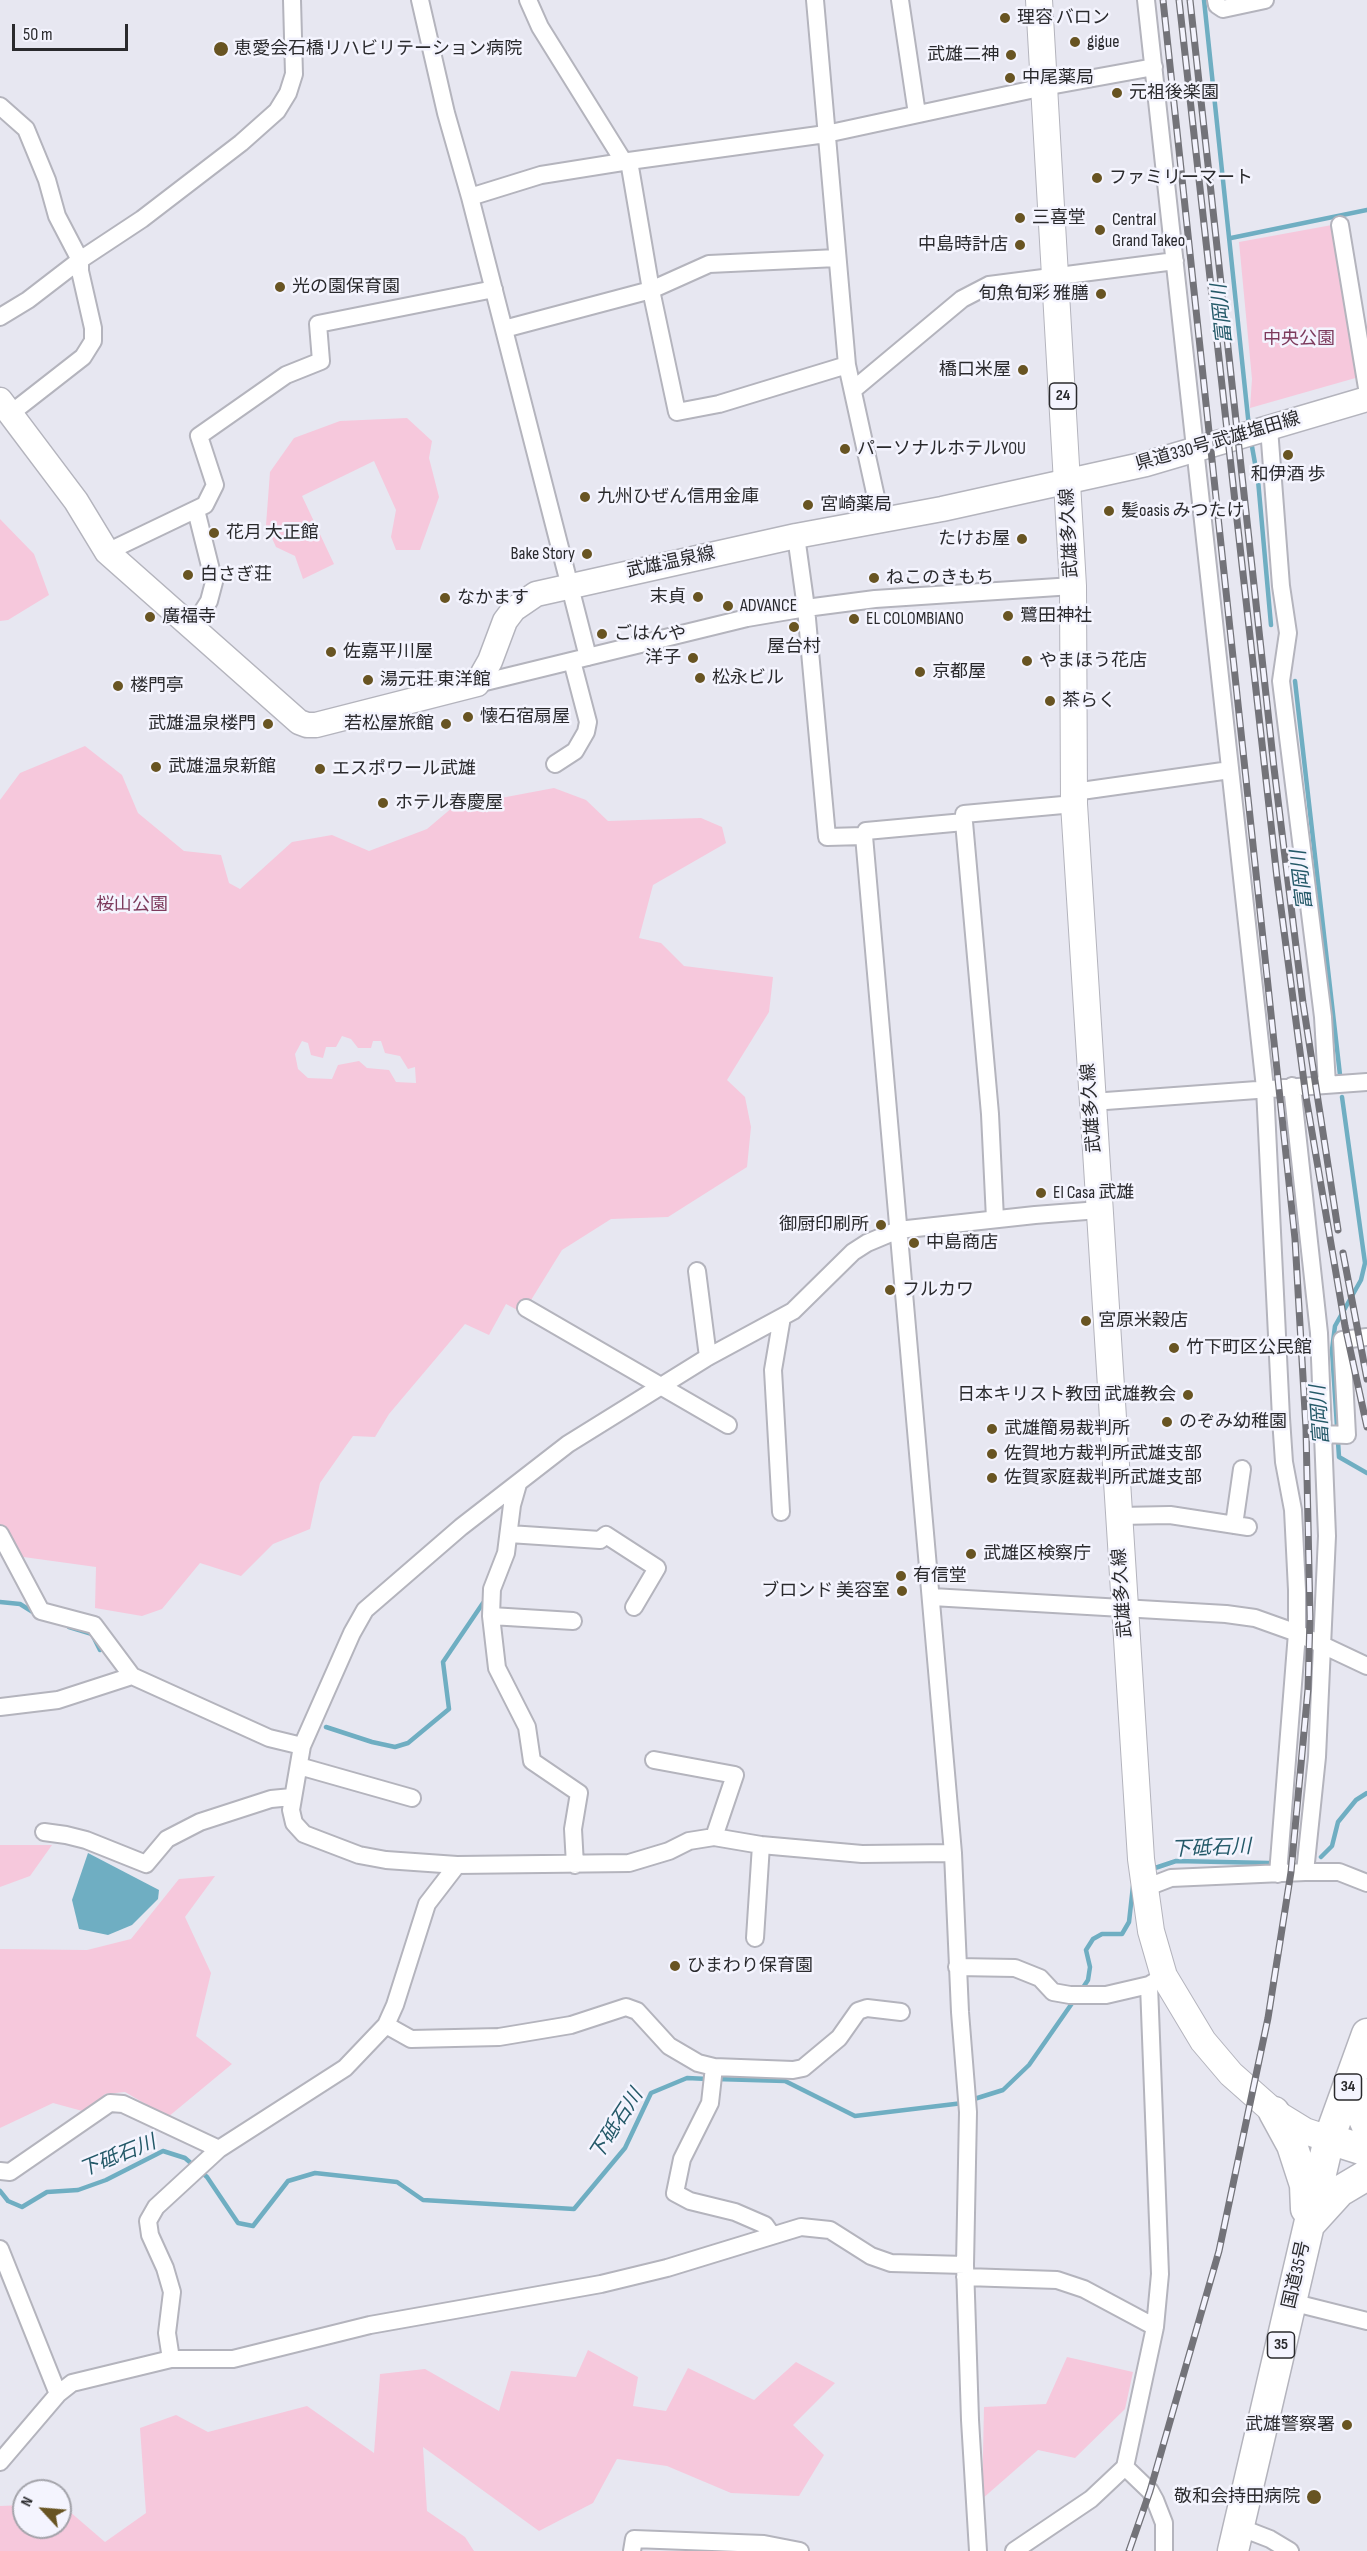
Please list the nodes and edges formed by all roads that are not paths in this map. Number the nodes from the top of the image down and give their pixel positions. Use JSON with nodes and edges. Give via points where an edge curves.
{"nodes":[{"id":1,"x":292,"y":0,"type":"edge"},
{"id":2,"x":420,"y":0,"type":"edge"},
{"id":3,"x":528,"y":0,"type":"edge"},
{"id":4,"x":815,"y":0,"type":"edge"},
{"id":5,"x":900,"y":0,"type":"edge"},
{"id":6,"x":1039,"y":0,"type":"edge"},
{"id":7,"x":1146,"y":0,"type":"edge"},
{"id":8,"x":1216,"y":0,"type":"edge"},
{"id":9,"x":1264,"y":0,"type":"edge"},
{"id":10,"x":1154,"y":67,"type":"junction"},
{"id":11,"x":1044,"y":87,"type":"junction"},
{"id":12,"x":0,"y":106,"type":"edge"},
{"id":13,"x":917,"y":114,"type":"junction"},
{"id":14,"x":826,"y":134,"type":"junction"},
{"id":15,"x":627,"y":161,"type":"junction"},
{"id":16,"x":470,"y":197,"type":"junction"},
{"id":17,"x":1340,"y":225,"type":"dead end"},
{"id":18,"x":837,"y":258,"type":"junction"},
{"id":19,"x":80,"y":260,"type":"junction"},
{"id":20,"x":1175,"y":261,"type":"junction"},
{"id":21,"x":1056,"y":278,"type":"junction"},
{"id":22,"x":494,"y":289,"type":"junction"},
{"id":23,"x":651,"y":290,"type":"junction"},
{"id":24,"x":0,"y":317,"type":"edge"},
{"id":25,"x":504,"y":329,"type":"junction"},
{"id":26,"x":847,"y":365,"type":"junction"},
{"id":27,"x":1367,"y":388,"type":"edge"},
{"id":28,"x":853,"y":390,"type":"junction"},
{"id":29,"x":1367,"y":399,"type":"edge"},
{"id":30,"x":5,"y":407,"type":"edge"},
{"id":31,"x":1254,"y":432,"type":"junction"},
{"id":32,"x":1195,"y":449,"type":"junction"},
{"id":33,"x":1067,"y":482,"type":"junction"},
{"id":34,"x":196,"y":510,"type":"junction"},
{"id":35,"x":882,"y":520,"type":"junction"},
{"id":36,"x":796,"y":536,"type":"junction"},
{"id":37,"x":107,"y":552,"type":"junction"},
{"id":38,"x":571,"y":585,"type":"junction"},
{"id":39,"x":1073,"y":586,"type":"junction"},
{"id":40,"x":806,"y":608,"type":"junction"},
{"id":41,"x":192,"y":628,"type":"junction"},
{"id":42,"x":580,"y":659,"type":"junction"},
{"id":43,"x":477,"y":684,"type":"junction"},
{"id":44,"x":555,"y":764,"type":"dead end"},
{"id":45,"x":1230,"y":770,"type":"junction"},
{"id":46,"x":1074,"y":798,"type":"junction"},
{"id":47,"x":964,"y":822,"type":"junction"},
{"id":48,"x":864,"y":836,"type":"junction"},
{"id":49,"x":1367,"y":1082,"type":"edge"},
{"id":50,"x":1327,"y":1084,"type":"junction"},
{"id":51,"x":1292,"y":1086,"type":"junction"},
{"id":52,"x":1265,"y":1088,"type":"junction"},
{"id":53,"x":1092,"y":1102,"type":"junction"},
{"id":54,"x":1099,"y":1210,"type":"junction"},
{"id":55,"x":995,"y":1219,"type":"junction"},
{"id":56,"x":898,"y":1230,"type":"junction"},
{"id":57,"x":698,"y":1271,"type":"dead end"},
{"id":58,"x":526,"y":1308,"type":"dead end"},
{"id":59,"x":782,"y":1317,"type":"junction"},
{"id":60,"x":1367,"y":1337,"type":"edge"},
{"id":61,"x":708,"y":1357,"type":"junction"},
{"id":62,"x":662,"y":1386,"type":"junction"},
{"id":63,"x":728,"y":1425,"type":"dead end"},
{"id":64,"x":1324,"y":1434,"type":"junction"},
{"id":65,"x":1242,"y":1469,"type":"dead end"},
{"id":66,"x":518,"y":1484,"type":"junction"},
{"id":67,"x":781,"y":1512,"type":"dead end"},
{"id":68,"x":1119,"y":1516,"type":"junction"},
{"id":69,"x":0,"y":1534,"type":"edge"},
{"id":70,"x":508,"y":1534,"type":"junction"},
{"id":71,"x":932,"y":1597,"type":"junction"},
{"id":72,"x":634,"y":1607,"type":"dead end"},
{"id":73,"x":1124,"y":1608,"type":"junction"},
{"id":74,"x":491,"y":1616,"type":"junction"},
{"id":75,"x":573,"y":1621,"type":"dead end"},
{"id":76,"x":1297,"y":1632,"type":"junction"},
{"id":77,"x":1323,"y":1645,"type":"junction"},
{"id":78,"x":1367,"y":1666,"type":"edge"},
{"id":79,"x":132,"y":1676,"type":"junction"},
{"id":80,"x":0,"y":1707,"type":"edge"},
{"id":81,"x":303,"y":1746,"type":"junction"},
{"id":82,"x":654,"y":1760,"type":"dead end"},
{"id":83,"x":299,"y":1766,"type":"junction"},
{"id":84,"x":292,"y":1797,"type":"junction"},
{"id":85,"x":412,"y":1798,"type":"dead end"},
{"id":86,"x":44,"y":1832,"type":"dead end"},
{"id":87,"x":714,"y":1837,"type":"junction"},
{"id":88,"x":761,"y":1845,"type":"junction"},
{"id":89,"x":952,"y":1853,"type":"junction"},
{"id":90,"x":457,"y":1865,"type":"junction"},
{"id":91,"x":575,"y":1865,"type":"junction"},
{"id":92,"x":1305,"y":1872,"type":"junction"},
{"id":93,"x":1278,"y":1874,"type":"junction"},
{"id":94,"x":1367,"y":1883,"type":"edge"},
{"id":95,"x":1145,"y":1888,"type":"junction"},
{"id":96,"x":755,"y":1938,"type":"dead end"},
{"id":97,"x":957,"y":1967,"type":"junction"},
{"id":98,"x":1156,"y":1981,"type":"junction"},
{"id":99,"x":901,"y":2012,"type":"dead end"},
{"id":100,"x":386,"y":2025,"type":"junction"},
{"id":101,"x":1367,"y":2034,"type":"edge"},
{"id":102,"x":714,"y":2067,"type":"junction"},
{"id":103,"x":1351,"y":2078,"type":"junction"},
{"id":104,"x":1274,"y":2112,"type":"junction"},
{"id":105,"x":1367,"y":2126,"type":"edge"},
{"id":106,"x":1329,"y":2139,"type":"junction"},
{"id":107,"x":219,"y":2149,"type":"junction"},
{"id":108,"x":1367,"y":2151,"type":"edge"},
{"id":109,"x":0,"y":2170,"type":"edge"},
{"id":110,"x":1367,"y":2175,"type":"edge"},
{"id":111,"x":1308,"y":2226,"type":"junction"},
{"id":112,"x":772,"y":2235,"type":"junction"},
{"id":113,"x":0,"y":2249,"type":"edge"},
{"id":114,"x":965,"y":2271,"type":"junction"},
{"id":115,"x":1291,"y":2302,"type":"junction"},
{"id":116,"x":1367,"y":2321,"type":"edge"},
{"id":117,"x":1155,"y":2327,"type":"junction"},
{"id":118,"x":171,"y":2359,"type":"junction"},
{"id":119,"x":58,"y":2394,"type":"junction"},
{"id":120,"x":0,"y":2462,"type":"edge"},
{"id":121,"x":1125,"y":2467,"type":"junction"},
{"id":122,"x":1236,"y":2539,"type":"edge"},
{"id":123,"x":677,"y":2546,"type":"edge"},
{"id":124,"x":632,"y":2551,"type":"edge"},
{"id":125,"x":800,"y":2551,"type":"edge"},
{"id":126,"x":978,"y":2551,"type":"edge"},
{"id":127,"x":1014,"y":2551,"type":"edge"},
{"id":128,"x":1164,"y":2551,"type":"edge"},
{"id":129,"x":1290,"y":2551,"type":"edge"}],
"edges":[{"from":1,"to":19,"type":"street","via":[[294,74],[277,111],[142,219]]},
{"from":2,"to":16,"type":"street"},
{"from":3,"to":15,"type":"street","via":[[540,27]]},
{"from":4,"to":14,"type":"street"},
{"from":5,"to":13,"type":"street"},
{"from":6,"to":11,"type":"main road","name":"武雄多久線","number":"24"},
{"from":7,"to":10,"type":"street"},
{"from":8,"to":9,"type":"street","via":[[1223,9]]},
{"from":10,"to":11,"type":"street"},
{"from":10,"to":20,"type":"street"},
{"from":11,"to":13,"type":"street"},
{"from":11,"to":21,"type":"main road","name":"武雄多久線","number":"24"},
{"from":12,"to":19,"type":"street","via":[[26,129],[57,216]]},
{"from":13,"to":14,"type":"street"},
{"from":14,"to":15,"type":"street"},
{"from":14,"to":18,"type":"street"},
{"from":15,"to":16,"type":"street","via":[[541,175]]},
{"from":15,"to":23,"type":"street"},
{"from":16,"to":22,"type":"street"},
{"from":17,"to":27,"type":"street"},
{"from":18,"to":23,"type":"street","via":[[709,264]]},
{"from":18,"to":26,"type":"street"},
{"from":19,"to":24,"type":"street"},
{"from":19,"to":30,"type":"street","via":[[93,341],[83,357]]},
{"from":20,"to":21,"type":"street"},
{"from":20,"to":32,"type":"street"},
{"from":21,"to":28,"type":"street","via":[[989,285],[975,291]]},
{"from":21,"to":33,"type":"main road","name":"武雄多久線","number":"24"},
{"from":22,"to":25,"type":"street"},
{"from":22,"to":34,"type":"street","via":[[318,324],[321,361],[286,375],[199,436],[215,485],[205,505]]},
{"from":23,"to":25,"type":"street"},
{"from":23,"to":26,"type":"street","via":[[677,412],[719,404]]},
{"from":25,"to":38,"type":"street"},
{"from":26,"to":28,"type":"street"},
{"from":28,"to":35,"type":"street"},
{"from":29,"to":31,"type":"main road","name":"県道330号 武雄塩田線"},
{"from":30,"to":37,"type":"main road","via":[[76,501]]},
{"from":31,"to":32,"type":"main road","name":"県道330号 武雄塩田線"},
{"from":31,"to":50,"type":"street","via":[[1288,633],[1281,681],[1323,1017]]},
{"from":32,"to":33,"type":"main road","name":"県道330号 武雄塩田線"},
{"from":32,"to":45,"type":"street"},
{"from":33,"to":35,"type":"main road","name":"武雄温泉線"},
{"from":33,"to":39,"type":"main road","name":"武雄多久線","number":"24"},
{"from":34,"to":37,"type":"street"},
{"from":34,"to":41,"type":"street","via":[[214,582],[209,601]]},
{"from":35,"to":36,"type":"main road","name":"武雄温泉線"},
{"from":36,"to":38,"type":"main road","name":"武雄温泉線"},
{"from":36,"to":40,"type":"street"},
{"from":37,"to":41,"type":"main road"},
{"from":38,"to":42,"type":"street"},
{"from":38,"to":43,"type":"main road","name":"武雄温泉線","via":[[536,594],[514,609]]},
{"from":39,"to":40,"type":"street","via":[[876,599]]},
{"from":39,"to":46,"type":"main road","name":"武雄多久線","number":"24"},
{"from":40,"to":42,"type":"street","via":[[747,618]]},
{"from":40,"to":48,"type":"street","via":[[827,837]]},
{"from":41,"to":43,"type":"main road","via":[[307,725]]},
{"from":42,"to":43,"type":"street"},
{"from":42,"to":44,"type":"street","via":[[586,732],[575,752]]},
{"from":45,"to":46,"type":"street"},
{"from":45,"to":52,"type":"street"},
{"from":46,"to":47,"type":"street","via":[[964,814]]},
{"from":46,"to":53,"type":"main road","name":"武雄多久線","number":"24"},
{"from":47,"to":48,"type":"street","via":[[866,831]]},
{"from":47,"to":55,"type":"street","via":[[990,1114]]},
{"from":48,"to":56,"type":"street"},
{"from":49,"to":50,"type":"street"},
{"from":50,"to":51,"type":"street"},
{"from":51,"to":52,"type":"street"},
{"from":51,"to":64,"type":"street","via":[[1319,1333]]},
{"from":52,"to":53,"type":"street"},
{"from":52,"to":76,"type":"street","via":[[1281,1418],[1295,1544]]},
{"from":53,"to":54,"type":"main road","name":"武雄多久線","number":"24"},
{"from":54,"to":55,"type":"street"},
{"from":54,"to":68,"type":"main road","name":"武雄多久線","number":"24"},
{"from":55,"to":56,"type":"street"},
{"from":56,"to":59,"type":"street","via":[[853,1252]]},
{"from":56,"to":71,"type":"street"},
{"from":57,"to":61,"type":"street"},
{"from":58,"to":62,"type":"street"},
{"from":59,"to":61,"type":"street"},
{"from":59,"to":67,"type":"street","via":[[773,1370]]},
{"from":60,"to":64,"type":"street","via":[[1342,1340],[1347,1435]]},
{"from":61,"to":62,"type":"street"},
{"from":62,"to":63,"type":"street"},
{"from":62,"to":66,"type":"street","via":[[568,1444]]},
{"from":64,"to":77,"type":"street"},
{"from":65,"to":68,"type":"street","via":[[1241,1526],[1170,1515]]},
{"from":66,"to":70,"type":"street"},
{"from":66,"to":81,"type":"street","via":[[461,1527],[365,1610]]},
{"from":68,"to":73,"type":"main road","name":"武雄多久線","number":"24"},
{"from":69,"to":79,"type":"street","via":[[41,1611],[94,1625]]},
{"from":70,"to":72,"type":"street","via":[[600,1540],[606,1534],[657,1568]]},
{"from":70,"to":74,"type":"street","via":[[506,1553],[492,1589]]},
{"from":71,"to":73,"type":"street"},
{"from":71,"to":89,"type":"street"},
{"from":73,"to":76,"type":"street","via":[[1226,1614],[1267,1620]]},
{"from":73,"to":95,"type":"main road","name":"武雄多久線","number":"24"},
{"from":74,"to":75,"type":"street"},
{"from":74,"to":91,"type":"street","via":[[497,1668],[527,1727],[532,1761],[579,1793],[573,1829]]},
{"from":76,"to":77,"type":"street"},
{"from":76,"to":93,"type":"street"},
{"from":77,"to":78,"type":"street"},
{"from":77,"to":92,"type":"street"},
{"from":79,"to":80,"type":"street","via":[[58,1700]]},
{"from":79,"to":81,"type":"street","via":[[269,1738]]},
{"from":81,"to":83,"type":"street"},
{"from":82,"to":87,"type":"street","via":[[735,1776]]},
{"from":83,"to":84,"type":"street"},
{"from":83,"to":85,"type":"street"},
{"from":84,"to":86,"type":"street","via":[[271,1799],[200,1822],[167,1839],[146,1864],[86,1840]]},
{"from":84,"to":90,"type":"street","via":[[294,1823],[304,1834],[321,1842],[358,1855]]},
{"from":87,"to":88,"type":"street"},
{"from":87,"to":91,"type":"street","via":[[689,1841],[629,1863]]},
{"from":88,"to":89,"type":"street","via":[[862,1854]]},
{"from":88,"to":96,"type":"street"},
{"from":89,"to":97,"type":"street"},
{"from":90,"to":91,"type":"street"},
{"from":90,"to":100,"type":"street","via":[[427,1904]]},
{"from":92,"to":93,"type":"street"},
{"from":92,"to":94,"type":"street","via":[[1339,1872]]},
{"from":93,"to":95,"type":"street","via":[[1171,1878]]},
{"from":95,"to":98,"type":"main road","name":"武雄多久線","number":"24"},
{"from":97,"to":98,"type":"street","via":[[1015,1968],[1040,1978],[1053,1992],[1077,1995],[1106,1995]]},
{"from":97,"to":114,"type":"street","via":[[968,2112]]},
{"from":98,"to":104,"type":"main road","name":"武雄多久線","number":"24","via":[[1231,2074]]},
{"from":98,"to":117,"type":"street","via":[[1160,2274]]},
{"from":99,"to":102,"type":"street","via":[[867,2008],[858,2011],[839,2038],[803,2068]]},
{"from":100,"to":102,"type":"street","via":[[411,2039],[498,2037],[571,2025],[626,2007],[637,2011],[669,2046]]},
{"from":100,"to":107,"type":"street","via":[[345,2068]]},
{"from":101,"to":103,"type":"highway","number":"34"},
{"from":102,"to":112,"type":"street","via":[[710,2103],[682,2159],[675,2193],[690,2201],[735,2212],[765,2225]]},
{"from":103,"to":105,"type":"highway"},
{"from":103,"to":106,"type":"highway","number":"34"},
{"from":104,"to":106,"type":"main road","name":"武雄多久線","number":"24"},
{"from":104,"to":111,"type":"highway","via":[[1292,2145],[1305,2185]]},
{"from":106,"to":108,"type":"highway"},
{"from":106,"to":111,"type":"highway","name":"国道35号","number":"35"},
{"from":107,"to":109,"type":"street","via":[[123,2104],[110,2103],[10,2172]]},
{"from":107,"to":118,"type":"street","via":[[156,2207],[148,2220],[172,2292],[167,2333]]},
{"from":110,"to":111,"type":"highway","via":[[1340,2191]]},
{"from":111,"to":115,"type":"highway","name":"国道35号","number":"35"},
{"from":112,"to":114,"type":"street","via":[[801,2227],[830,2230],[871,2256],[891,2263]]},
{"from":112,"to":118,"type":"street","via":[[601,2284],[369,2325],[233,2359]]},
{"from":113,"to":119,"type":"street"},
{"from":114,"to":117,"type":"street","via":[[1057,2280],[1084,2289]]},
{"from":114,"to":126,"type":"street"},
{"from":115,"to":116,"type":"street"},
{"from":115,"to":122,"type":"highway","name":"国道35号","number":"35"},
{"from":117,"to":121,"type":"street"},
{"from":118,"to":119,"type":"street","via":[[72,2383]]},
{"from":119,"to":120,"type":"street"},
{"from":121,"to":127,"type":"street","via":[[1091,2499]]},
{"from":121,"to":128,"type":"street","via":[[1155,2500],[1164,2523]]},
{"from":122,"to":129,"type":"street","via":[[1270,2539]]},
{"from":123,"to":124,"type":"street","via":[[634,2539]]},
{"from":123,"to":125,"type":"street","via":[[764,2544]]}]}
